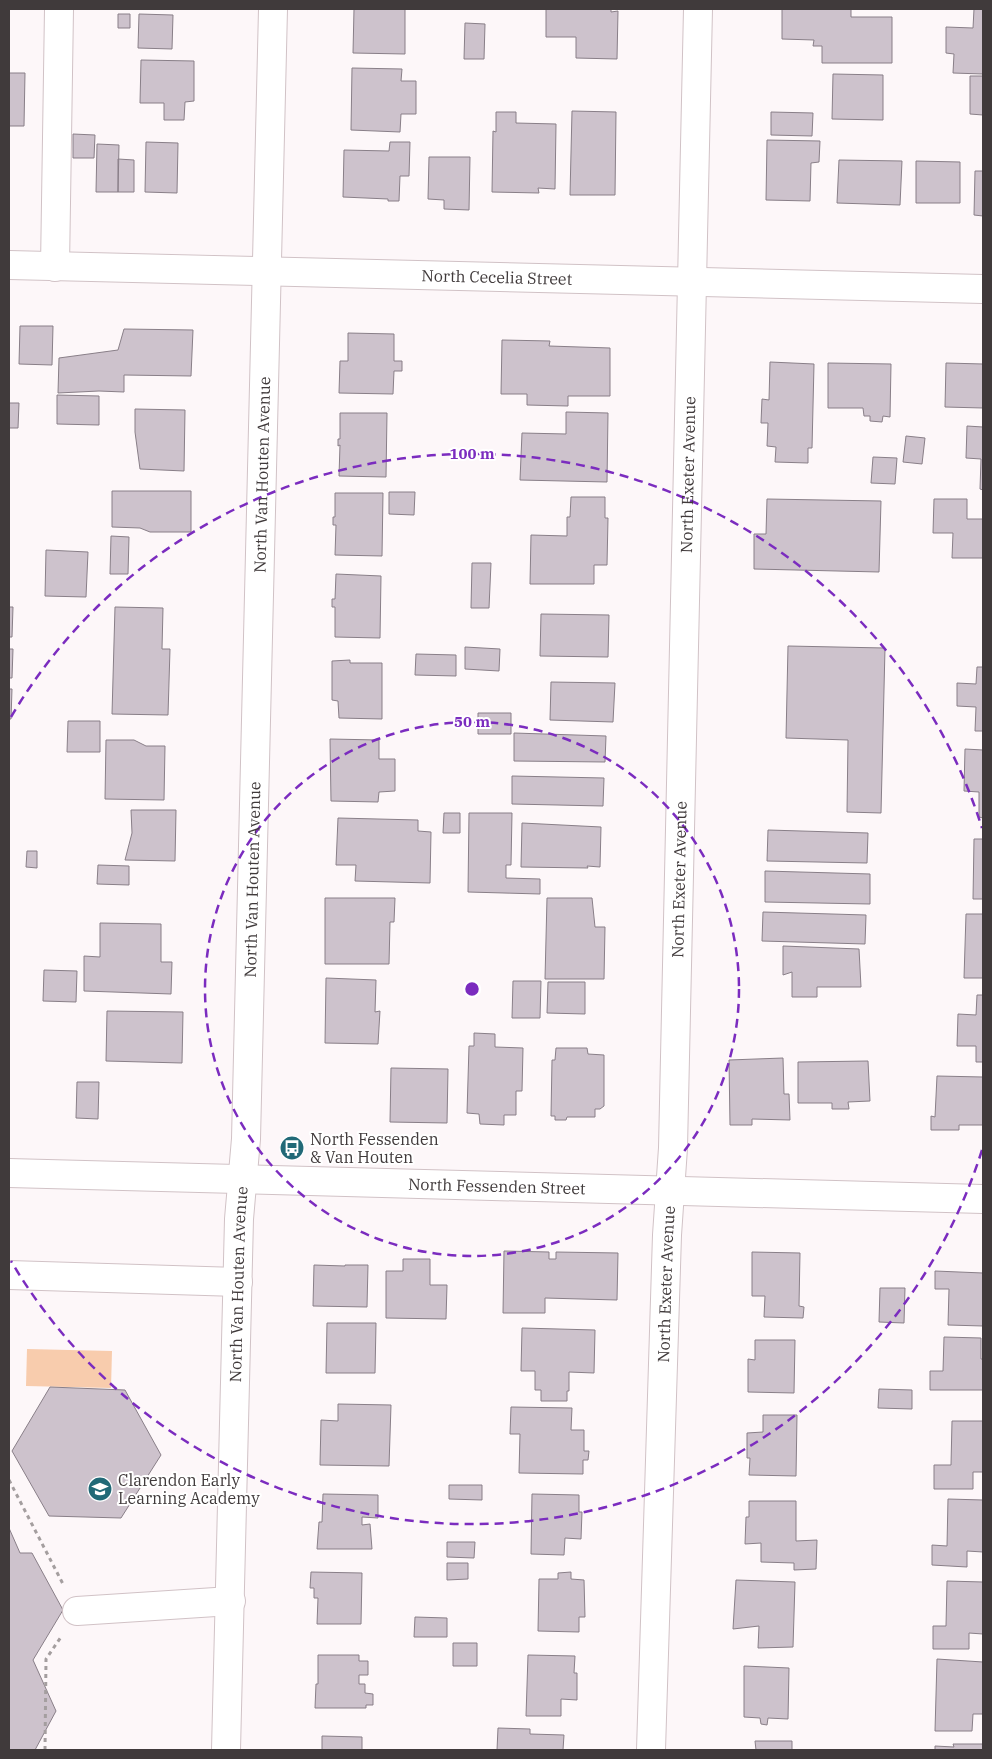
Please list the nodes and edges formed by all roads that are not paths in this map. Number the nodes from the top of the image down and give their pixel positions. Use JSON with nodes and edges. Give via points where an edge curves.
{"nodes":[{"id":1,"x":59,"y":9,"type":"edge"},
{"id":2,"x":274,"y":9,"type":"edge"},
{"id":3,"x":698,"y":9,"type":"edge"},
{"id":4,"x":9,"y":266,"type":"edge"},
{"id":5,"x":55,"y":266,"type":"junction"},
{"id":6,"x":267,"y":273,"type":"junction"},
{"id":7,"x":692,"y":282,"type":"junction"},
{"id":8,"x":983,"y":289,"type":"edge"},
{"id":9,"x":9,"y":1174,"type":"edge"},
{"id":10,"x":243,"y":1179,"type":"junction"},
{"id":11,"x":670,"y":1191,"type":"junction"},
{"id":12,"x":983,"y":1199,"type":"edge"},
{"id":13,"x":9,"y":1275,"type":"edge"},
{"id":14,"x":238,"y":1282,"type":"junction"},
{"id":15,"x":230,"y":1601,"type":"junction"},
{"id":16,"x":77,"y":1611,"type":"dead end"},
{"id":17,"x":226,"y":1750,"type":"edge"},
{"id":18,"x":651,"y":1750,"type":"edge"}],
"edges":[{"from":1,"to":5,"type":"street"},
{"from":2,"to":6,"type":"street","name":"North Van Houten Avenue"},
{"from":3,"to":7,"type":"street","name":"North Exeter Avenue"},
{"from":4,"to":5,"type":"street","name":"North Cecelia Street"},
{"from":5,"to":6,"type":"street","name":"North Cecelia Street"},
{"from":6,"to":7,"type":"street","name":"North Cecelia Street"},
{"from":6,"to":10,"type":"street","name":"North Van Houten Avenue"},
{"from":7,"to":8,"type":"street","name":"North Cecelia Street"},
{"from":7,"to":11,"type":"street","name":"North Exeter Avenue"},
{"from":9,"to":10,"type":"street","name":"North Fessenden Street"},
{"from":10,"to":11,"type":"street","name":"North Fessenden Street"},
{"from":10,"to":14,"type":"street","name":"North Van Houten Avenue"},
{"from":11,"to":12,"type":"street","name":"North Fessenden Street"},
{"from":11,"to":18,"type":"street","name":"North Exeter Avenue"},
{"from":13,"to":14,"type":"street"},
{"from":14,"to":15,"type":"street","name":"North Van Houten Avenue"},
{"from":15,"to":16,"type":"street"},
{"from":15,"to":17,"type":"street","name":"North Van Houten Avenue"}]}
